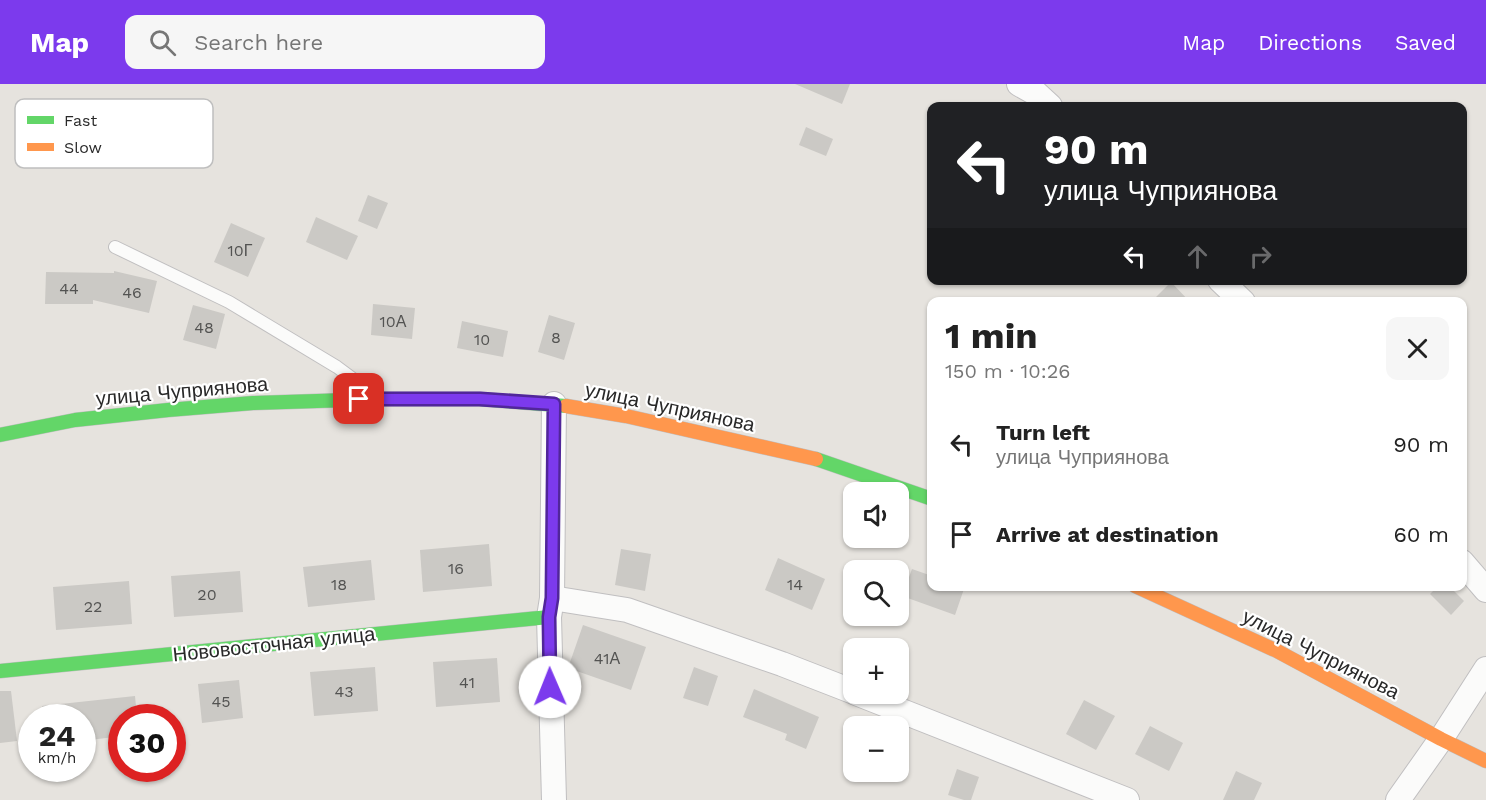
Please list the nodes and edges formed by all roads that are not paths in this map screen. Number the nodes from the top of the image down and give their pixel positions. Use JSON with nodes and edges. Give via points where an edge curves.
{"nodes":[{"id":1,"x":115,"y":247,"type":"dead end"},
{"id":2,"x":1225,"y":285,"type":"edge"},
{"id":3,"x":1238,"y":297,"type":"edge"},
{"id":4,"x":380,"y":399,"type":"junction"},
{"id":5,"x":554,"y":404,"type":"junction"},
{"id":6,"x":0,"y":435,"type":"edge"},
{"id":7,"x":927,"y":497,"type":"edge"},
{"id":8,"x":1467,"y":568,"type":"edge"},
{"id":9,"x":1486,"y":590,"type":"edge"},
{"id":10,"x":1146,"y":591,"type":"edge"},
{"id":11,"x":550,"y":607,"type":"junction"},
{"id":12,"x":1486,"y":669,"type":"edge"},
{"id":13,"x":0,"y":671,"type":"edge"},
{"id":14,"x":843,"y":688,"type":"edge"},
{"id":15,"x":883,"y":704,"type":"edge"},
{"id":16,"x":1441,"y":739,"type":"junction"},
{"id":17,"x":1486,"y":761,"type":"edge"},
{"id":18,"x":554,"y":800,"type":"edge"},
{"id":19,"x":1127,"y":800,"type":"edge"},
{"id":20,"x":1398,"y":800,"type":"edge"}],
"edges":[{"from":1,"to":4,"type":"lane","via":[[230,302],[337,367]]},
{"from":2,"to":3,"type":"street"},
{"from":4,"to":5,"type":"street","name":"улица Чуприянова"},
{"from":4,"to":6,"type":"street","name":"улица Чуприянова","via":[[253,402],[168,410],[75,420]]},
{"from":5,"to":7,"type":"street","name":"улица Чуприянова","via":[[807,456]]},
{"from":5,"to":11,"type":"street"},
{"from":8,"to":9,"type":"street"},
{"from":10,"to":16,"type":"street","name":"улица Чуприянова","via":[[1277,651]]},
{"from":11,"to":13,"type":"street","name":"Нововосточная улица"},
{"from":11,"to":14,"type":"street","name":"Нововосточная улица","via":[[627,610]]},
{"from":11,"to":18,"type":"street"},
{"from":12,"to":16,"type":"street"},
{"from":15,"to":19,"type":"street","name":"Нововосточная улица"},
{"from":16,"to":17,"type":"street","name":"улица Чуприянова"},
{"from":16,"to":20,"type":"street"}]}
